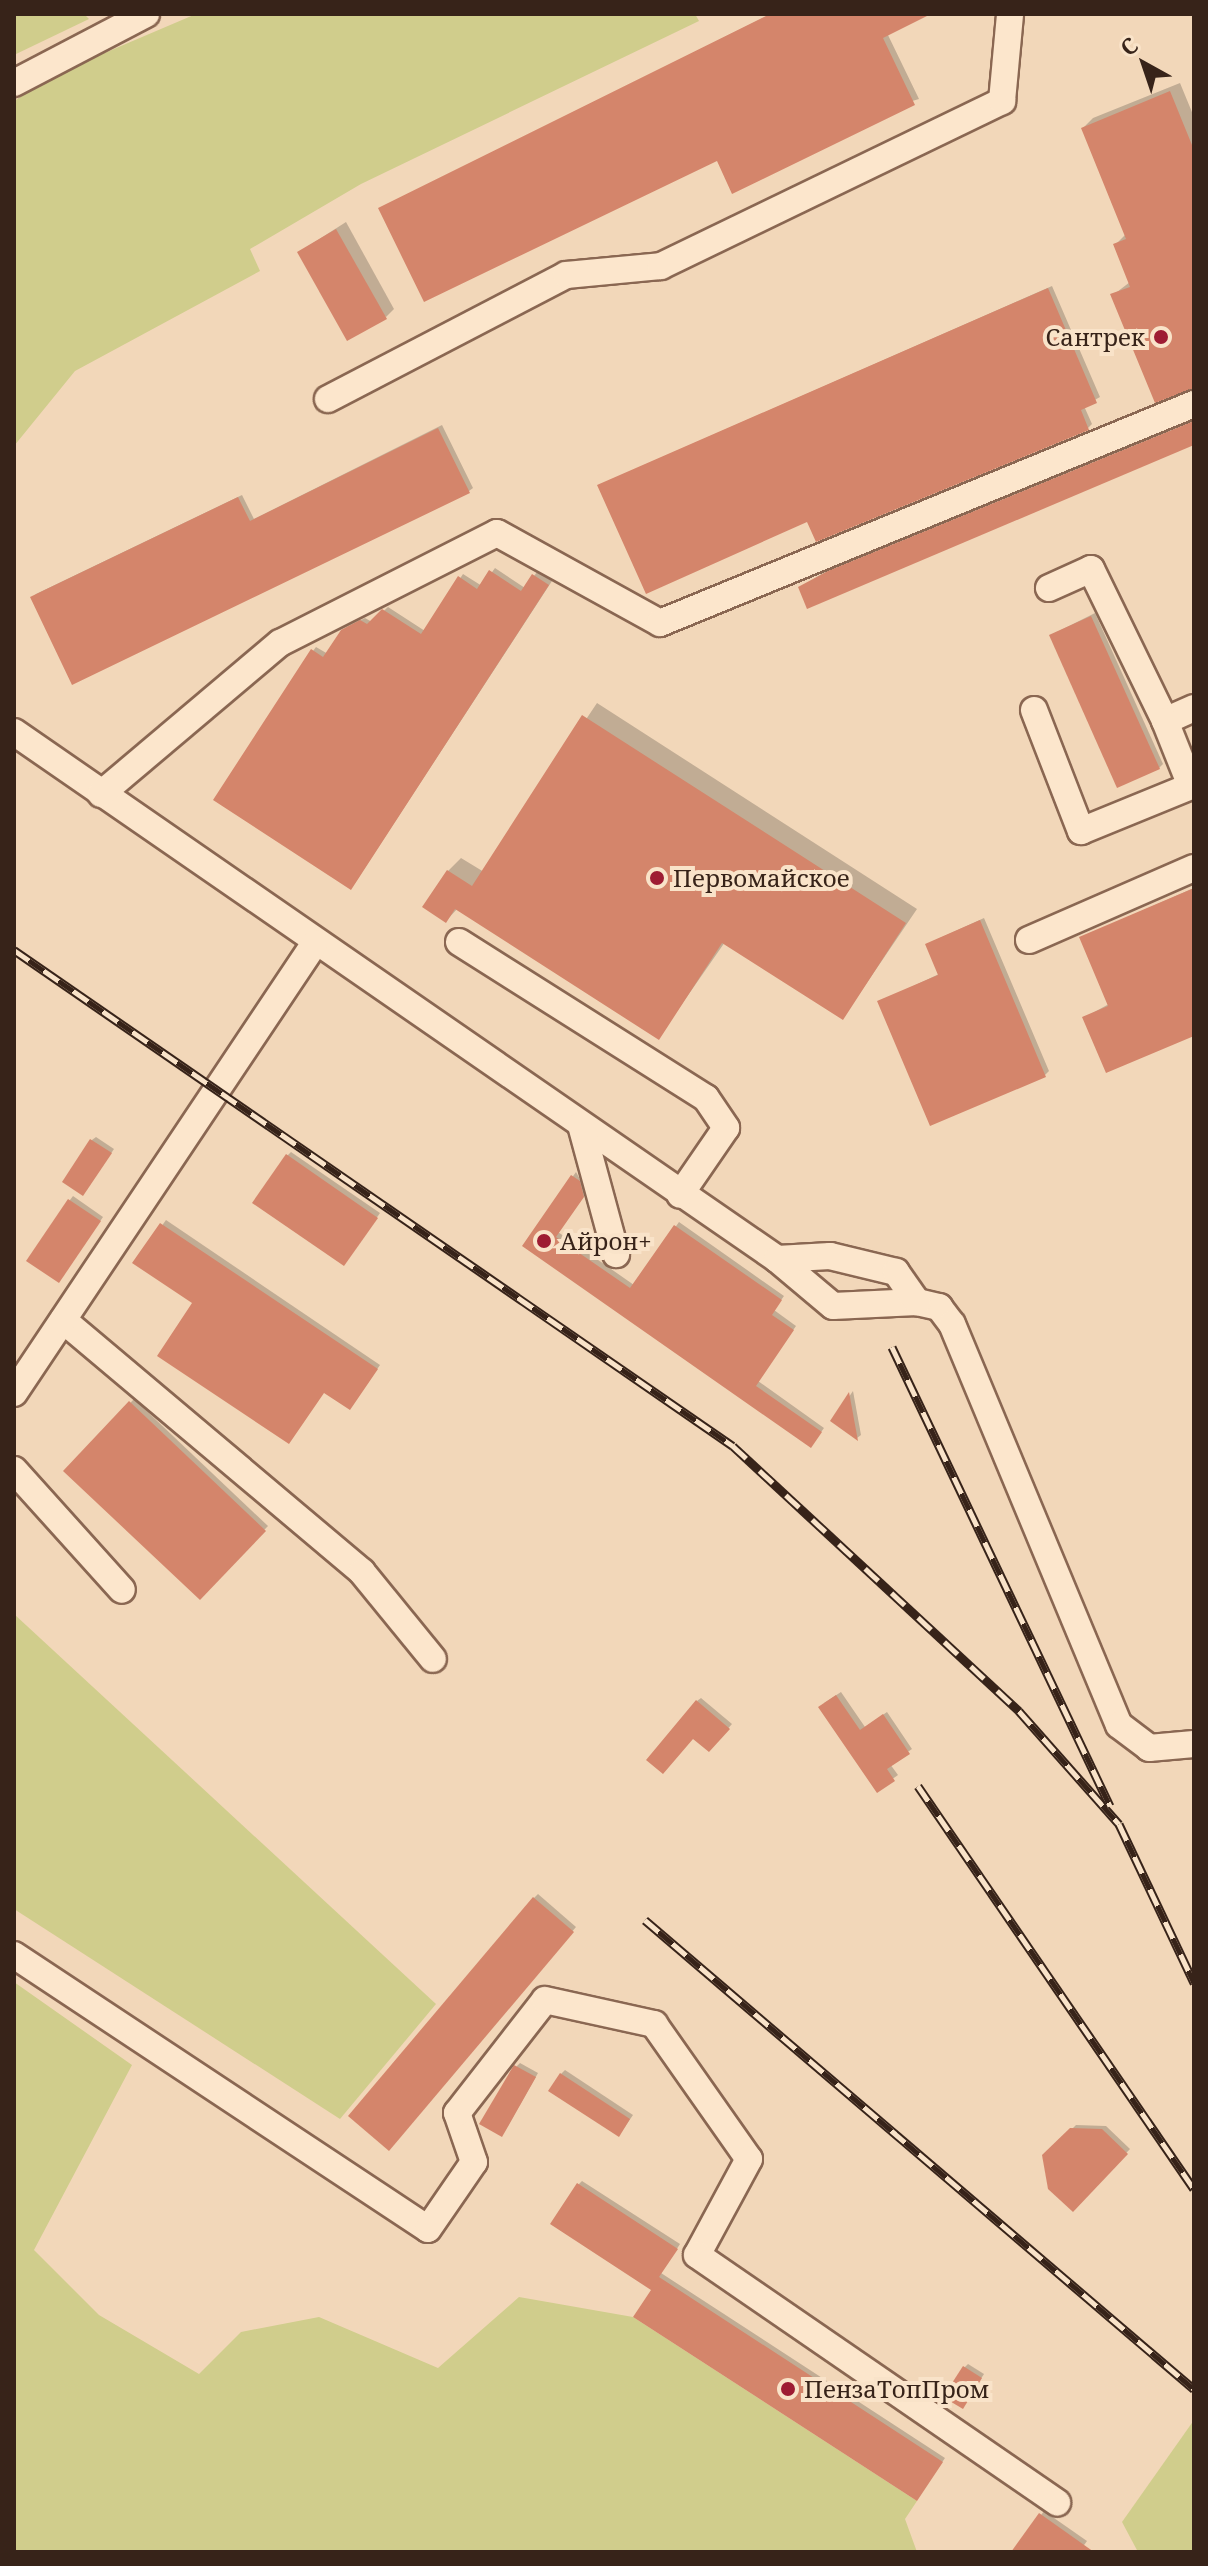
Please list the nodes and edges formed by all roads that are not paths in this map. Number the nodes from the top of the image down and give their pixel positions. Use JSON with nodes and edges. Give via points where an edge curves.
{"nodes":[{"id":1,"x":1010,"y":14,"type":"edge"},
{"id":2,"x":133,"y":16,"type":"edge"},
{"id":3,"x":14,"y":83,"type":"edge"},
{"id":4,"x":328,"y":399,"type":"dead end"},
{"id":5,"x":1194,"y":404,"type":"edge"},
{"id":6,"x":1049,"y":588,"type":"dead end"},
{"id":7,"x":1194,"y":708,"type":"edge"},
{"id":8,"x":1034,"y":710,"type":"dead end"},
{"id":9,"x":1165,"y":721,"type":"junction"},
{"id":10,"x":14,"y":732,"type":"edge"},
{"id":11,"x":101,"y":794,"type":"junction"},
{"id":12,"x":1194,"y":868,"type":"edge"},
{"id":13,"x":1029,"y":940,"type":"dead end"},
{"id":14,"x":459,"y":942,"type":"dead end"},
{"id":15,"x":315,"y":943,"type":"junction"},
{"id":16,"x":581,"y":1125,"type":"junction"},
{"id":17,"x":680,"y":1195,"type":"junction"},
{"id":18,"x":616,"y":1254,"type":"dead end"},
{"id":19,"x":777,"y":1259,"type":"junction"},
{"id":20,"x":917,"y":1302,"type":"junction"},
{"id":21,"x":63,"y":1320,"type":"junction"},
{"id":22,"x":14,"y":1393,"type":"edge"},
{"id":23,"x":14,"y":1470,"type":"edge"},
{"id":24,"x":122,"y":1590,"type":"dead end"},
{"id":25,"x":433,"y":1659,"type":"dead end"},
{"id":26,"x":1194,"y":1744,"type":"edge"},
{"id":27,"x":14,"y":1955,"type":"edge"},
{"id":28,"x":1057,"y":2502,"type":"dead end"}],
"edges":[{"from":1,"to":4,"type":"street","via":[[1002,101],[661,266],[566,275]]},
{"from":2,"to":3,"type":"street"},
{"from":5,"to":11,"type":"street","via":[[660,623],[497,533],[280,643]]},
{"from":6,"to":9,"type":"street","via":[[1091,569]]},
{"from":7,"to":9,"type":"street"},
{"from":8,"to":9,"type":"street","via":[[1081,831],[1191,786]]},
{"from":10,"to":11,"type":"street"},
{"from":11,"to":15,"type":"street"},
{"from":12,"to":13,"type":"street"},
{"from":14,"to":17,"type":"street","via":[[706,1098],[726,1128]]},
{"from":15,"to":16,"type":"street"},
{"from":15,"to":21,"type":"street"},
{"from":16,"to":17,"type":"street"},
{"from":16,"to":18,"type":"street"},
{"from":17,"to":19,"type":"street"},
{"from":19,"to":20,"type":"street","via":[[833,1306]]},
{"from":19,"to":20,"type":"street","via":[[830,1256],[896,1272]]},
{"from":20,"to":26,"type":"street","via":[[939,1307],[952,1324],[1119,1725],[1149,1748]]},
{"from":21,"to":22,"type":"street"},
{"from":21,"to":25,"type":"street","via":[[362,1572]]},
{"from":23,"to":24,"type":"street"},
{"from":27,"to":28,"type":"street","via":[[428,2229],[474,2162],[457,2113],[545,2000],[654,2024],[749,2159],[697,2255]]}]}
